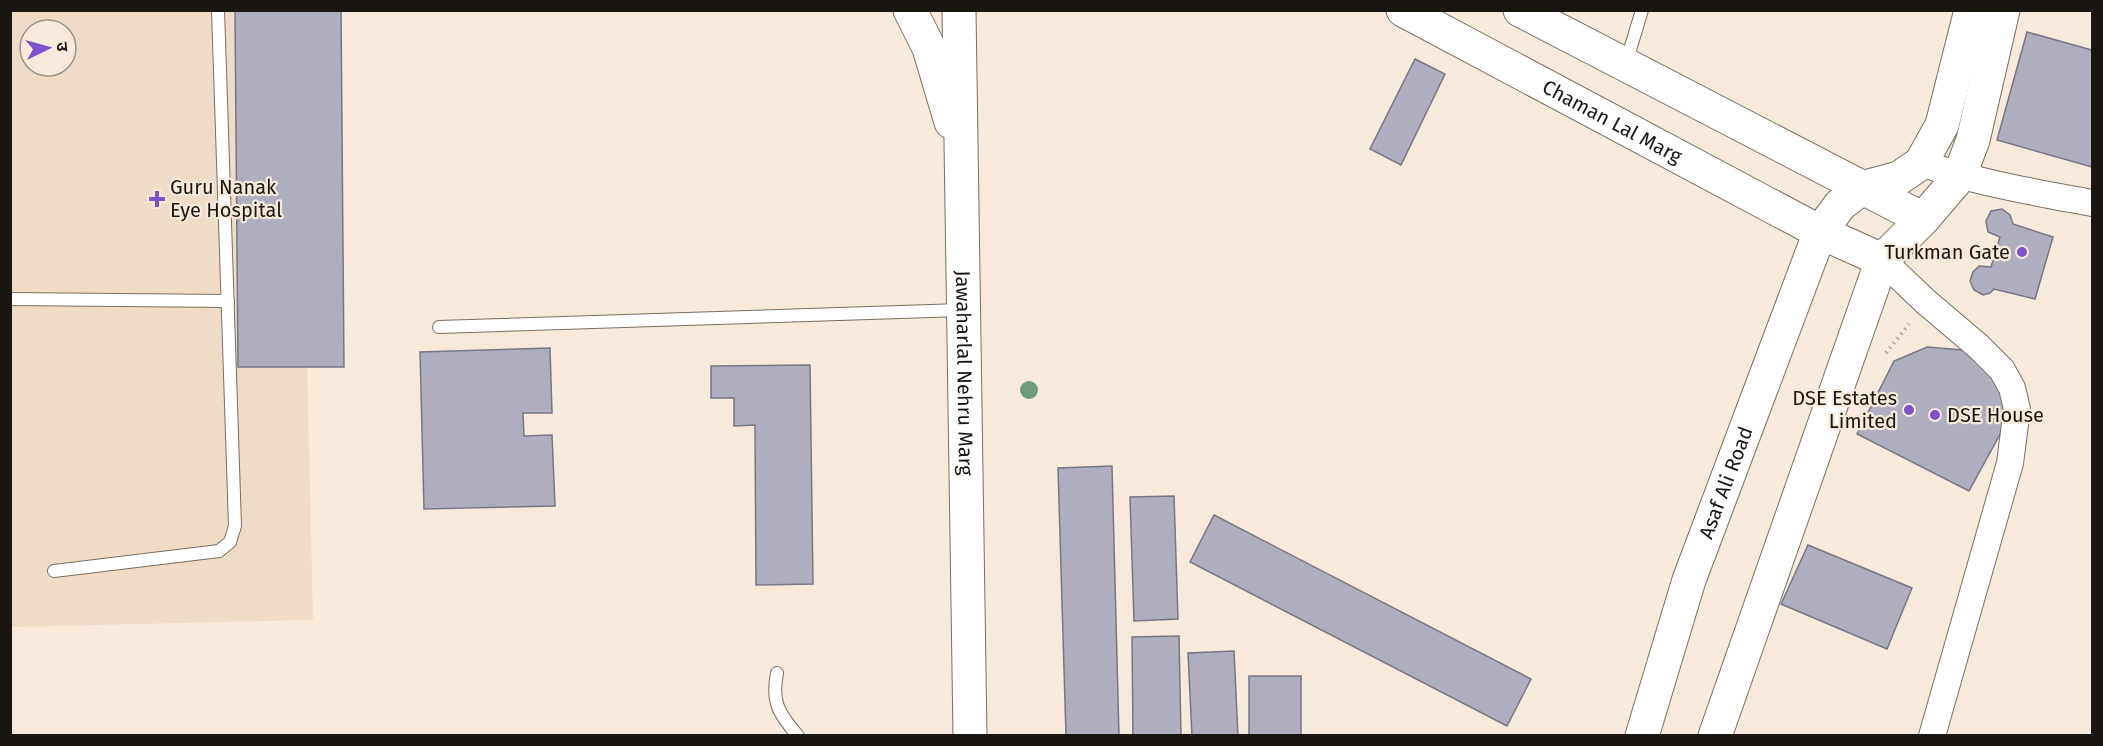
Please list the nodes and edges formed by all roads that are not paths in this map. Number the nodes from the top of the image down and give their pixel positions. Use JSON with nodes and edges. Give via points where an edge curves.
{"nodes":[{"id":1,"x":218,"y":10,"type":"edge"},
{"id":2,"x":910,"y":10,"type":"edge"},
{"id":3,"x":959,"y":10,"type":"edge"},
{"id":4,"x":1403,"y":10,"type":"edge"},
{"id":5,"x":1520,"y":10,"type":"edge"},
{"id":6,"x":1642,"y":10,"type":"edge"},
{"id":7,"x":1971,"y":10,"type":"edge"},
{"id":8,"x":2003,"y":10,"type":"edge"},
{"id":9,"x":1625,"y":65,"type":"junction"},
{"id":10,"x":960,"y":156,"type":"junction"},
{"id":11,"x":1921,"y":163,"type":"junction"},
{"id":12,"x":1959,"y":177,"type":"junction"},
{"id":13,"x":1862,"y":188,"type":"junction"},
{"id":14,"x":2092,"y":203,"type":"edge"},
{"id":15,"x":1923,"y":219,"type":"junction"},
{"id":16,"x":1820,"y":232,"type":"junction"},
{"id":17,"x":1882,"y":260,"type":"junction"},
{"id":18,"x":10,"y":299,"type":"edge"},
{"id":19,"x":228,"y":301,"type":"junction"},
{"id":20,"x":963,"y":310,"type":"junction"},
{"id":21,"x":439,"y":327,"type":"dead end"},
{"id":22,"x":54,"y":571,"type":"dead end"},
{"id":23,"x":777,"y":673,"type":"dead end"},
{"id":24,"x":1718,"y":734,"type":"edge"},
{"id":25,"x":798,"y":735,"type":"edge"},
{"id":26,"x":970,"y":735,"type":"edge"},
{"id":27,"x":1642,"y":735,"type":"edge"},
{"id":28,"x":1932,"y":735,"type":"edge"}],
"edges":[{"from":1,"to":19,"type":"lane"},
{"from":2,"to":10,"type":"main road","via":[[929,48]]},
{"from":3,"to":10,"type":"main road","name":"Jawaharlal Nehru Marg"},
{"from":4,"to":16,"type":"main road","name":"Chaman Lal Marg"},
{"from":5,"to":9,"type":"main road"},
{"from":6,"to":9,"type":"lane"},
{"from":7,"to":11,"type":"main road","name":"Asaf Ali Road","via":[[1942,125]]},
{"from":8,"to":12,"type":"main road","via":[[1973,140]]},
{"from":9,"to":13,"type":"main road"},
{"from":10,"to":20,"type":"main road","name":"Jawaharlal Nehru Marg"},
{"from":11,"to":12,"type":"street"},
{"from":11,"to":13,"type":"main road","name":"Asaf Ali Road","via":[[1899,178]]},
{"from":12,"to":14,"type":"street"},
{"from":12,"to":15,"type":"main road"},
{"from":13,"to":15,"type":"main road"},
{"from":13,"to":16,"type":"main road","name":"Asaf Ali Road","via":[[1840,205]]},
{"from":15,"to":17,"type":"main road"},
{"from":16,"to":17,"type":"main road"},
{"from":16,"to":27,"type":"main road","name":"Asaf Ali Road","via":[[1689,580]]},
{"from":17,"to":24,"type":"main road"},
{"from":17,"to":28,"type":"street","via":[[2002,370],[2017,409],[2010,463]]},
{"from":18,"to":19,"type":"lane"},
{"from":19,"to":22,"type":"lane","via":[[235,526],[230,542],[219,551]]},
{"from":20,"to":21,"type":"lane"},
{"from":20,"to":26,"type":"main road","name":"Jawaharlal Nehru Marg"},
{"from":23,"to":25,"type":"lane","via":[[774,690],[778,709]]}]}
